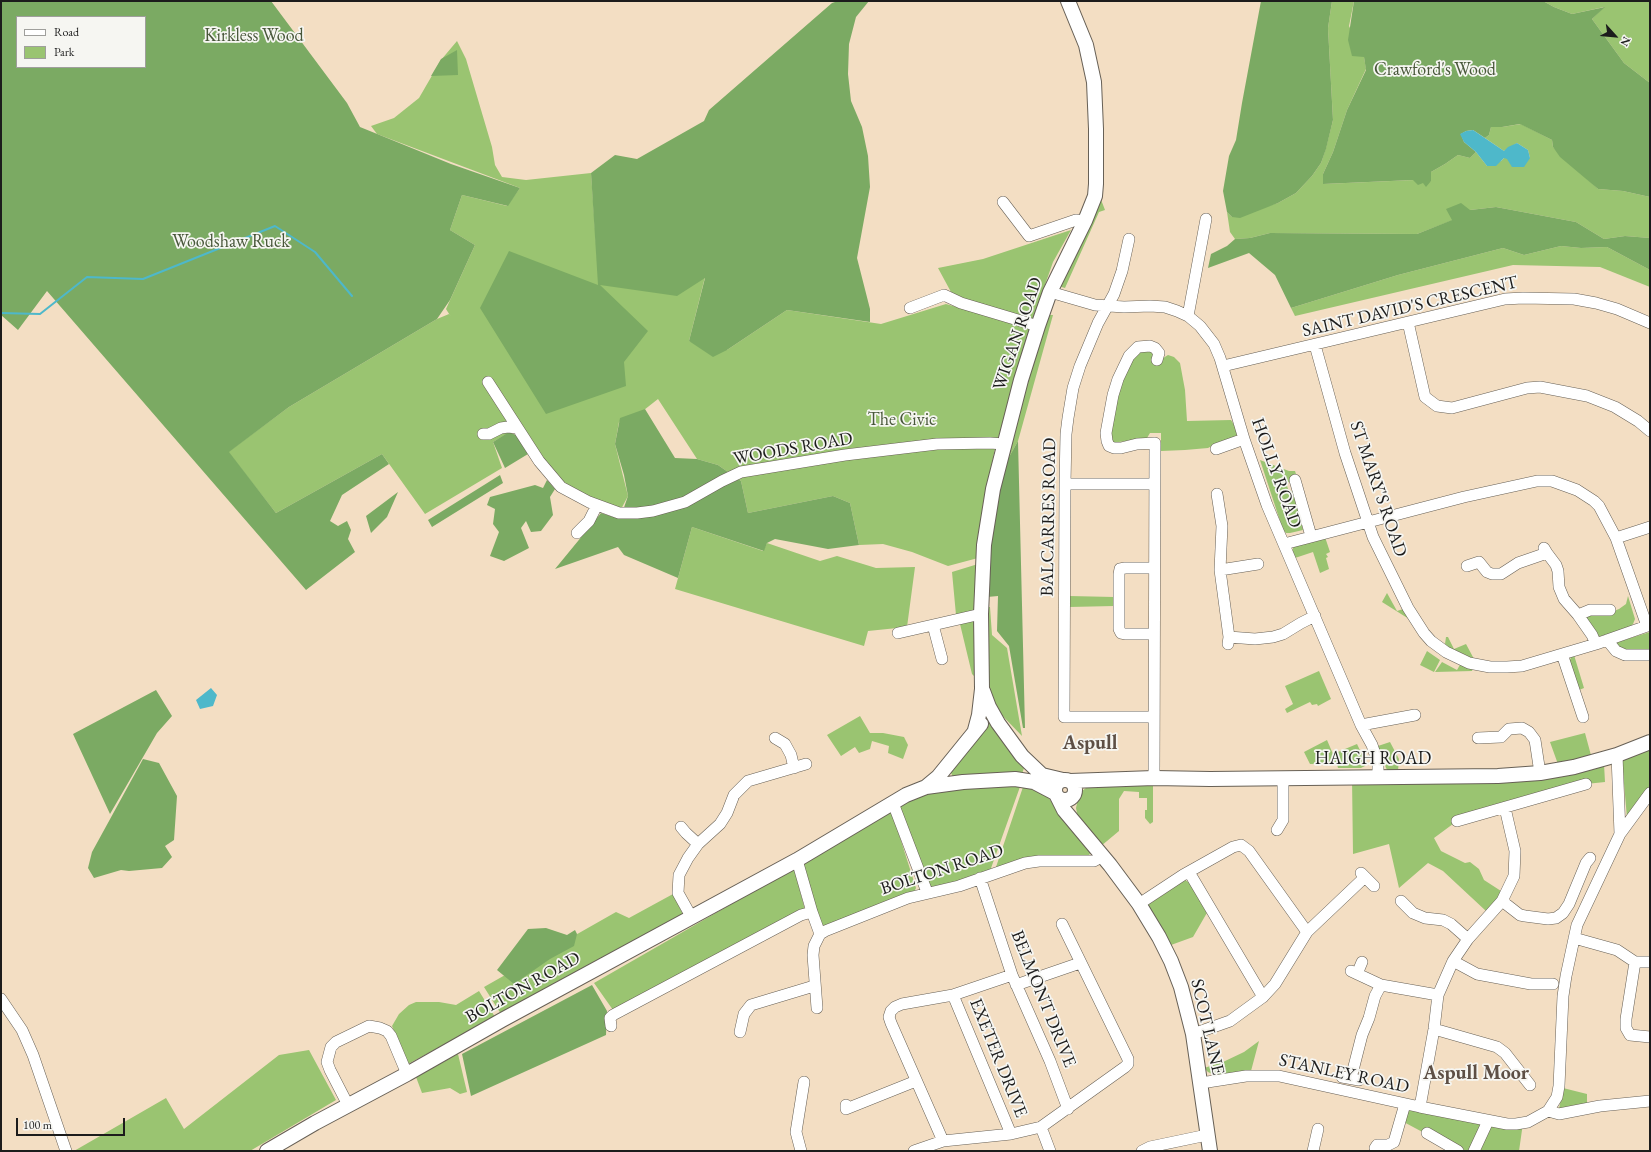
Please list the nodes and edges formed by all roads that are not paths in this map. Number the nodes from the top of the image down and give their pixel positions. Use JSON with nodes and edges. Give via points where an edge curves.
{"nodes":[{"id":1,"x":1068,"y":1,"type":"edge"},
{"id":2,"x":1003,"y":202,"type":"dead end"},
{"id":3,"x":1206,"y":219,"type":"dead end"},
{"id":4,"x":1085,"y":221,"type":"junction"},
{"id":5,"x":1129,"y":239,"type":"dead end"},
{"id":6,"x":1050,"y":292,"type":"junction"},
{"id":7,"x":1108,"y":307,"type":"junction"},
{"id":8,"x":910,"y":308,"type":"dead end"},
{"id":9,"x":1188,"y":316,"type":"junction"},
{"id":10,"x":1408,"y":322,"type":"junction"},
{"id":11,"x":1650,"y":322,"type":"edge"},
{"id":12,"x":1038,"y":326,"type":"junction"},
{"id":13,"x":1315,"y":345,"type":"junction"},
{"id":14,"x":1160,"y":356,"type":"dead end"},
{"id":15,"x":1223,"y":366,"type":"junction"},
{"id":16,"x":488,"y":382,"type":"dead end"},
{"id":17,"x":517,"y":428,"type":"junction"},
{"id":18,"x":1650,"y":432,"type":"edge"},
{"id":19,"x":483,"y":434,"type":"dead end"},
{"id":20,"x":1244,"y":439,"type":"junction"},
{"id":21,"x":1004,"y":444,"type":"junction"},
{"id":22,"x":1216,"y":450,"type":"dead end"},
{"id":23,"x":1295,"y":480,"type":"dead end"},
{"id":24,"x":1065,"y":484,"type":"junction"},
{"id":25,"x":1154,"y":484,"type":"junction"},
{"id":26,"x":1217,"y":494,"type":"dead end"},
{"id":27,"x":598,"y":505,"type":"junction"},
{"id":28,"x":1368,"y":521,"type":"junction"},
{"id":29,"x":1650,"y":527,"type":"edge"},
{"id":30,"x":578,"y":533,"type":"dead end"},
{"id":31,"x":1311,"y":536,"type":"junction"},
{"id":32,"x":1616,"y":538,"type":"junction"},
{"id":33,"x":1284,"y":544,"type":"junction"},
{"id":34,"x":1258,"y":564,"type":"dead end"},
{"id":35,"x":1467,"y":566,"type":"dead end"},
{"id":36,"x":1154,"y":568,"type":"junction"},
{"id":37,"x":1220,"y":570,"type":"junction"},
{"id":38,"x":1610,"y":610,"type":"dead end"},
{"id":39,"x":982,"y":614,"type":"junction"},
{"id":40,"x":1578,"y":615,"type":"junction"},
{"id":41,"x":1315,"y":616,"type":"junction"},
{"id":42,"x":933,"y":625,"type":"junction"},
{"id":43,"x":1648,"y":626,"type":"edge"},
{"id":44,"x":898,"y":633,"type":"dead end"},
{"id":45,"x":1154,"y":634,"type":"junction"},
{"id":46,"x":1607,"y":640,"type":"junction"},
{"id":47,"x":1596,"y":644,"type":"junction"},
{"id":48,"x":1562,"y":654,"type":"junction"},
{"id":49,"x":1650,"y":655,"type":"edge"},
{"id":50,"x":942,"y":659,"type":"dead end"},
{"id":51,"x":982,"y":688,"type":"junction"},
{"id":52,"x":1415,"y":715,"type":"dead end"},
{"id":53,"x":1154,"y":717,"type":"junction"},
{"id":54,"x":1583,"y":717,"type":"dead end"},
{"id":55,"x":998,"y":723,"type":"junction"},
{"id":56,"x":1361,"y":725,"type":"junction"},
{"id":57,"x":975,"y":730,"type":"junction"},
{"id":58,"x":773,"y":737,"type":"dead end"},
{"id":59,"x":1478,"y":738,"type":"dead end"},
{"id":60,"x":1650,"y":742,"type":"edge"},
{"id":61,"x":1617,"y":755,"type":"junction"},
{"id":62,"x":1022,"y":756,"type":"junction"},
{"id":63,"x":806,"y":764,"type":"dead end"},
{"id":64,"x":949,"y":764,"type":"junction"},
{"id":65,"x":794,"y":768,"type":"junction"},
{"id":66,"x":1540,"y":773,"type":"junction"},
{"id":67,"x":1378,"y":777,"type":"junction"},
{"id":68,"x":1154,"y":778,"type":"junction"},
{"id":69,"x":1283,"y":778,"type":"junction"},
{"id":70,"x":1015,"y":779,"type":"junction"},
{"id":71,"x":963,"y":782,"type":"junction"},
{"id":72,"x":1586,"y":784,"type":"dead end"},
{"id":73,"x":926,"y":787,"type":"junction"},
{"id":74,"x":1070,"y":787,"type":"junction"},
{"id":75,"x":1650,"y":793,"type":"edge"},
{"id":76,"x":1056,"y":794,"type":"junction"},
{"id":77,"x":893,"y":803,"type":"junction"},
{"id":78,"x":1505,"y":808,"type":"junction"},
{"id":79,"x":1457,"y":821,"type":"dead end"},
{"id":80,"x":1075,"y":822,"type":"junction"},
{"id":81,"x":679,"y":824,"type":"dead end"},
{"id":82,"x":1277,"y":830,"type":"dead end"},
{"id":83,"x":1620,"y":834,"type":"junction"},
{"id":84,"x":698,"y":844,"type":"junction"},
{"id":85,"x":1103,"y":856,"type":"junction"},
{"id":86,"x":797,"y":860,"type":"junction"},
{"id":87,"x":1586,"y":861,"type":"dead end"},
{"id":88,"x":1189,"y":872,"type":"junction"},
{"id":89,"x":980,"y":878,"type":"junction"},
{"id":90,"x":1374,"y":886,"type":"dead end"},
{"id":91,"x":927,"y":892,"type":"junction"},
{"id":92,"x":1400,"y":898,"type":"dead end"},
{"id":93,"x":1502,"y":902,"type":"junction"},
{"id":94,"x":1139,"y":904,"type":"junction"},
{"id":95,"x":812,"y":912,"type":"junction"},
{"id":96,"x":692,"y":918,"type":"junction"},
{"id":97,"x":1062,"y":924,"type":"dead end"},
{"id":98,"x":1307,"y":932,"type":"junction"},
{"id":99,"x":820,"y":934,"type":"junction"},
{"id":100,"x":1574,"y":938,"type":"junction"},
{"id":101,"x":1468,"y":939,"type":"junction"},
{"id":102,"x":1453,"y":961,"type":"junction"},
{"id":103,"x":1362,"y":962,"type":"dead end"},
{"id":104,"x":1635,"y":962,"type":"junction"},
{"id":105,"x":1650,"y":962,"type":"edge"},
{"id":106,"x":1080,"y":963,"type":"junction"},
{"id":107,"x":1014,"y":980,"type":"junction"},
{"id":108,"x":1553,"y":984,"type":"dead end"},
{"id":109,"x":814,"y":986,"type":"junction"},
{"id":110,"x":1381,"y":986,"type":"junction"},
{"id":111,"x":953,"y":995,"type":"junction"},
{"id":112,"x":1438,"y":995,"type":"junction"},
{"id":113,"x":1263,"y":997,"type":"junction"},
{"id":114,"x":1,"y":1000,"type":"edge"},
{"id":115,"x":817,"y":1008,"type":"dead end"},
{"id":116,"x":610,"y":1026,"type":"dead end"},
{"id":117,"x":1434,"y":1028,"type":"junction"},
{"id":118,"x":740,"y":1032,"type":"dead end"},
{"id":119,"x":1193,"y":1034,"type":"junction"},
{"id":120,"x":1650,"y":1038,"type":"edge"},
{"id":121,"x":407,"y":1074,"type":"junction"},
{"id":122,"x":1351,"y":1078,"type":"dead end"},
{"id":123,"x":916,"y":1081,"type":"junction"},
{"id":124,"x":804,"y":1082,"type":"dead end"},
{"id":125,"x":1201,"y":1082,"type":"junction"},
{"id":126,"x":1532,"y":1087,"type":"dead end"},
{"id":127,"x":1650,"y":1100,"type":"edge"},
{"id":128,"x":1405,"y":1104,"type":"junction"},
{"id":129,"x":348,"y":1105,"type":"junction"},
{"id":130,"x":846,"y":1105,"type":"dead end"},
{"id":131,"x":1420,"y":1108,"type":"junction"},
{"id":132,"x":1068,"y":1109,"type":"junction"},
{"id":133,"x":1548,"y":1111,"type":"junction"},
{"id":134,"x":1488,"y":1121,"type":"junction"},
{"id":135,"x":1316,"y":1125,"type":"dead end"},
{"id":136,"x":1041,"y":1127,"type":"junction"},
{"id":137,"x":1427,"y":1133,"type":"dead end"},
{"id":138,"x":1010,"y":1134,"type":"junction"},
{"id":139,"x":1207,"y":1135,"type":"junction"},
{"id":140,"x":944,"y":1141,"type":"junction"},
{"id":141,"x":1375,"y":1148,"type":"dead end"},
{"id":142,"x":66,"y":1151,"type":"edge"},
{"id":143,"x":267,"y":1151,"type":"edge"},
{"id":144,"x":801,"y":1151,"type":"edge"},
{"id":145,"x":914,"y":1151,"type":"edge"},
{"id":146,"x":1050,"y":1151,"type":"edge"},
{"id":147,"x":1142,"y":1151,"type":"edge"},
{"id":148,"x":1210,"y":1151,"type":"edge"},
{"id":149,"x":1313,"y":1151,"type":"edge"},
{"id":150,"x":1458,"y":1151,"type":"edge"},
{"id":151,"x":1474,"y":1151,"type":"edge"}],
"edges":[{"from":1,"to":4,"type":"main road","name":"WIGAN ROAD","via":[[1086,45],[1094,82],[1096,184],[1091,208]]},
{"from":2,"to":4,"type":"street","via":[[1029,236],[1076,220]]},
{"from":3,"to":9,"type":"street"},
{"from":4,"to":6,"type":"main road","name":"WIGAN ROAD"},
{"from":5,"to":7,"type":"street","name":"BALCARRES ROAD","via":[[1122,271]]},
{"from":6,"to":7,"type":"street","name":"HOLLY ROAD"},
{"from":6,"to":12,"type":"main road","name":"WIGAN ROAD"},
{"from":7,"to":9,"type":"street","name":"HOLLY ROAD","via":[[1165,307]]},
{"from":7,"to":24,"type":"street","name":"BALCARRES ROAD","via":[[1088,344],[1073,388],[1066,434]]},
{"from":8,"to":12,"type":"street","via":[[944,295],[961,303]]},
{"from":9,"to":15,"type":"street","name":"HOLLY ROAD","via":[[1214,344]]},
{"from":10,"to":11,"type":"street","name":"SAINT DAVID'S CRESCENT","via":[[1491,302],[1523,298],[1574,299],[1596,303]]},
{"from":10,"to":13,"type":"street","name":"SAINT DAVID'S CRESCENT"},
{"from":10,"to":18,"type":"street","via":[[1426,397],[1436,406],[1452,408],[1527,388],[1540,387],[1587,396],[1614,407],[1638,421]]},
{"from":12,"to":21,"type":"main road","name":"WIGAN ROAD"},
{"from":13,"to":15,"type":"street","name":"SAINT DAVID'S CRESCENT"},
{"from":13,"to":28,"type":"street","name":"ST MARY'S ROAD","via":[[1345,452]]},
{"from":14,"to":25,"type":"street","via":[[1150,346],[1144,345],[1129,356],[1113,395],[1106,433],[1107,441],[1114,448],[1155,440]]},
{"from":15,"to":20,"type":"street","name":"HOLLY ROAD"},
{"from":16,"to":17,"type":"street","name":"WOODS ROAD"},
{"from":17,"to":19,"type":"street","via":[[501,428]]},
{"from":17,"to":27,"type":"street","name":"WOODS ROAD","via":[[539,461],[561,487]]},
{"from":20,"to":22,"type":"street"},
{"from":20,"to":33,"type":"street","name":"HOLLY ROAD","via":[[1267,505]]},
{"from":21,"to":27,"type":"street","name":"WOODS ROAD","via":[[937,444],[741,472],[685,502],[653,511],[620,512]]},
{"from":21,"to":39,"type":"main road","name":"WIGAN ROAD","via":[[986,525]]},
{"from":23,"to":31,"type":"street"},
{"from":24,"to":25,"type":"street"},
{"from":24,"to":53,"type":"street","name":"BALCARRES ROAD","via":[[1064,717]]},
{"from":25,"to":36,"type":"street"},
{"from":26,"to":37,"type":"street","via":[[1222,526]]},
{"from":27,"to":30,"type":"street"},
{"from":28,"to":31,"type":"street"},
{"from":28,"to":32,"type":"street","via":[[1537,481],[1552,481],[1568,486],[1594,501]]},
{"from":28,"to":48,"type":"street","name":"ST MARY'S ROAD","via":[[1408,608],[1426,636],[1439,647],[1469,662],[1490,667],[1522,666]]},
{"from":29,"to":32,"type":"street"},
{"from":31,"to":33,"type":"street"},
{"from":32,"to":43,"type":"street"},
{"from":33,"to":41,"type":"street","name":"HOLLY ROAD"},
{"from":34,"to":37,"type":"street"},
{"from":35,"to":40,"type":"street","via":[[1479,562],[1487,572],[1496,575],[1546,551],[1556,565],[1559,587],[1564,599]]},
{"from":36,"to":45,"type":"street"},
{"from":36,"to":45,"type":"street","via":[[1120,569],[1119,629],[1121,633],[1126,634]]},
{"from":37,"to":41,"type":"street","via":[[1228,641],[1273,637]]},
{"from":38,"to":40,"type":"street","via":[[1590,610]]},
{"from":39,"to":42,"type":"street"},
{"from":39,"to":51,"type":"main road","name":"WIGAN ROAD"},
{"from":40,"to":47,"type":"street"},
{"from":41,"to":56,"type":"street","name":"HOLLY ROAD"},
{"from":42,"to":44,"type":"street"},
{"from":42,"to":50,"type":"street"},
{"from":43,"to":46,"type":"street","name":"ST MARY'S ROAD"},
{"from":45,"to":53,"type":"street"},
{"from":46,"to":47,"type":"street","name":"ST MARY'S ROAD"},
{"from":46,"to":49,"type":"street","via":[[1616,651],[1625,655]]},
{"from":47,"to":48,"type":"street","name":"ST MARY'S ROAD"},
{"from":48,"to":54,"type":"street"},
{"from":51,"to":55,"type":"main road","name":"WIGAN ROAD"},
{"from":51,"to":57,"type":"main road","name":"WIGAN ROAD"},
{"from":52,"to":56,"type":"street"},
{"from":53,"to":68,"type":"street"},
{"from":55,"to":57,"type":"main road","via":[[986,721]]},
{"from":55,"to":62,"type":"main road","name":"WIGAN ROAD"},
{"from":56,"to":67,"type":"street","name":"HOLLY ROAD","via":[[1377,759]]},
{"from":57,"to":64,"type":"main road","name":"BOLTON ROAD"},
{"from":58,"to":65,"type":"street","via":[[785,744]]},
{"from":59,"to":66,"type":"street","via":[[1501,737],[1509,729],[1519,725],[1535,740]]},
{"from":60,"to":61,"type":"main road","name":"HAIGH ROAD"},
{"from":61,"to":66,"type":"main road","name":"HAIGH ROAD"},
{"from":61,"to":83,"type":"street"},
{"from":62,"to":70,"type":"main road","via":[[1024,770]]},
{"from":62,"to":74,"type":"main road","name":"WIGAN ROAD","via":[[1042,774]]},
{"from":63,"to":65,"type":"street"},
{"from":64,"to":71,"type":"main road","via":[[950,773]]},
{"from":64,"to":73,"type":"main road","name":"BOLTON ROAD"},
{"from":65,"to":84,"type":"street","via":[[748,781],[734,795],[720,824]]},
{"from":66,"to":67,"type":"main road","name":"HAIGH ROAD","via":[[1478,777]]},
{"from":67,"to":69,"type":"main road","name":"HAIGH ROAD"},
{"from":68,"to":69,"type":"main road","name":"HAIGH ROAD"},
{"from":68,"to":74,"type":"main road","name":"HAIGH ROAD","via":[[1092,780]]},
{"from":69,"to":82,"type":"street","via":[[1283,820]]},
{"from":70,"to":71,"type":"main road","name":"BOLTON ROAD"},
{"from":70,"to":76,"type":"main road","name":"BOLTON ROAD","via":[[1034,782]]},
{"from":71,"to":73,"type":"main road","name":"BOLTON ROAD"},
{"from":72,"to":78,"type":"street"},
{"from":73,"to":77,"type":"main road","name":"BOLTON ROAD"},
{"from":74,"to":76,"type":"main road","via":[[1056,786]]},
{"from":74,"to":80,"type":"main road"},
{"from":75,"to":83,"type":"street"},
{"from":76,"to":80,"type":"main road","name":"SCOT LANE","via":[[1061,805]]},
{"from":77,"to":86,"type":"main road","name":"BOLTON ROAD"},
{"from":77,"to":91,"type":"street"},
{"from":78,"to":79,"type":"street"},
{"from":78,"to":93,"type":"street","via":[[1515,858],[1514,876]]},
{"from":80,"to":85,"type":"main road","name":"SCOT LANE"},
{"from":81,"to":84,"type":"street"},
{"from":83,"to":100,"type":"street","via":[[1577,925]]},
{"from":84,"to":96,"type":"street","via":[[683,867],[678,882],[678,893]]},
{"from":85,"to":89,"type":"street","name":"BOLTON ROAD","via":[[1094,861],[1025,863]]},
{"from":85,"to":94,"type":"main road","name":"SCOT LANE"},
{"from":86,"to":95,"type":"street"},
{"from":86,"to":96,"type":"main road","name":"BOLTON ROAD"},
{"from":87,"to":93,"type":"street","via":[[1569,904],[1556,918],[1520,915]]},
{"from":88,"to":94,"type":"street"},
{"from":88,"to":98,"type":"street","via":[[1233,847],[1243,846]]},
{"from":88,"to":113,"type":"street"},
{"from":89,"to":91,"type":"street","name":"BOLTON ROAD","via":[[959,886]]},
{"from":89,"to":107,"type":"street","name":"BELMONT DRIVE"},
{"from":90,"to":98,"type":"street","via":[[1363,875]]},
{"from":91,"to":99,"type":"street","name":"BOLTON ROAD"},
{"from":92,"to":101,"type":"street","via":[[1413,913],[1452,924]]},
{"from":93,"to":101,"type":"street"},
{"from":94,"to":119,"type":"main road","name":"SCOT LANE","via":[[1171,961],[1181,987]]},
{"from":95,"to":99,"type":"street"},
{"from":95,"to":116,"type":"street","via":[[801,915],[613,1015],[610,1018]]},
{"from":96,"to":121,"type":"main road","name":"BOLTON ROAD"},
{"from":97,"to":106,"type":"street"},
{"from":98,"to":113,"type":"street","via":[[1275,984]]},
{"from":99,"to":109,"type":"street","via":[[813,950]]},
{"from":100,"to":104,"type":"street","via":[[1617,950]]},
{"from":100,"to":133,"type":"street","via":[[1566,976],[1559,1086],[1557,1097]]},
{"from":101,"to":102,"type":"street"},
{"from":102,"to":108,"type":"street","via":[[1477,974],[1531,984]]},
{"from":102,"to":112,"type":"street"},
{"from":103,"to":110,"type":"street","via":[[1354,972]]},
{"from":104,"to":105,"type":"street"},
{"from":104,"to":120,"type":"street","via":[[1626,1028],[1630,1035]]},
{"from":106,"to":107,"type":"street"},
{"from":106,"to":132,"type":"street","via":[[1128,1059],[1128,1064]]},
{"from":107,"to":111,"type":"street"},
{"from":107,"to":132,"type":"street","name":"BELMONT DRIVE"},
{"from":109,"to":115,"type":"street"},
{"from":109,"to":118,"type":"street","via":[[750,1005],[744,1014]]},
{"from":110,"to":112,"type":"street"},
{"from":110,"to":122,"type":"street","via":[[1362,1035]]},
{"from":111,"to":123,"type":"street","via":[[902,1004],[890,1011],[891,1023]]},
{"from":111,"to":138,"type":"street","name":"EXETER DRIVE"},
{"from":112,"to":117,"type":"street"},
{"from":113,"to":119,"type":"street","via":[[1230,1021]]},
{"from":114,"to":142,"type":"street","via":[[22,1030],[30,1048]]},
{"from":117,"to":126,"type":"street","via":[[1497,1047],[1505,1053]]},
{"from":117,"to":131,"type":"street"},
{"from":119,"to":125,"type":"main road","name":"SCOT LANE"},
{"from":121,"to":129,"type":"main road","name":"BOLTON ROAD"},
{"from":121,"to":129,"type":"street","via":[[387,1031],[369,1026],[336,1042],[331,1047],[327,1062]]},
{"from":123,"to":130,"type":"street","via":[[846,1110]]},
{"from":123,"to":140,"type":"street"},
{"from":124,"to":144,"type":"street","via":[[796,1132]]},
{"from":125,"to":128,"type":"street","name":"STANLEY ROAD","via":[[1246,1076],[1279,1076]]},
{"from":125,"to":139,"type":"main road","name":"SCOT LANE"},
{"from":127,"to":133,"type":"street","via":[[1559,1114]]},
{"from":128,"to":131,"type":"street","name":"STANLEY ROAD"},
{"from":128,"to":141,"type":"street","via":[[1394,1142],[1377,1145]]},
{"from":129,"to":143,"type":"main road","name":"BOLTON ROAD"},
{"from":131,"to":134,"type":"street","name":"STANLEY ROAD"},
{"from":132,"to":136,"type":"street"},
{"from":133,"to":134,"type":"street","name":"STANLEY ROAD","via":[[1523,1123]]},
{"from":134,"to":151,"type":"street"},
{"from":135,"to":149,"type":"street"},
{"from":136,"to":138,"type":"street"},
{"from":136,"to":146,"type":"street"},
{"from":137,"to":150,"type":"street"},
{"from":138,"to":140,"type":"street"},
{"from":139,"to":147,"type":"street"},
{"from":139,"to":148,"type":"main road","name":"SCOT LANE"},
{"from":140,"to":145,"type":"street"}]}
